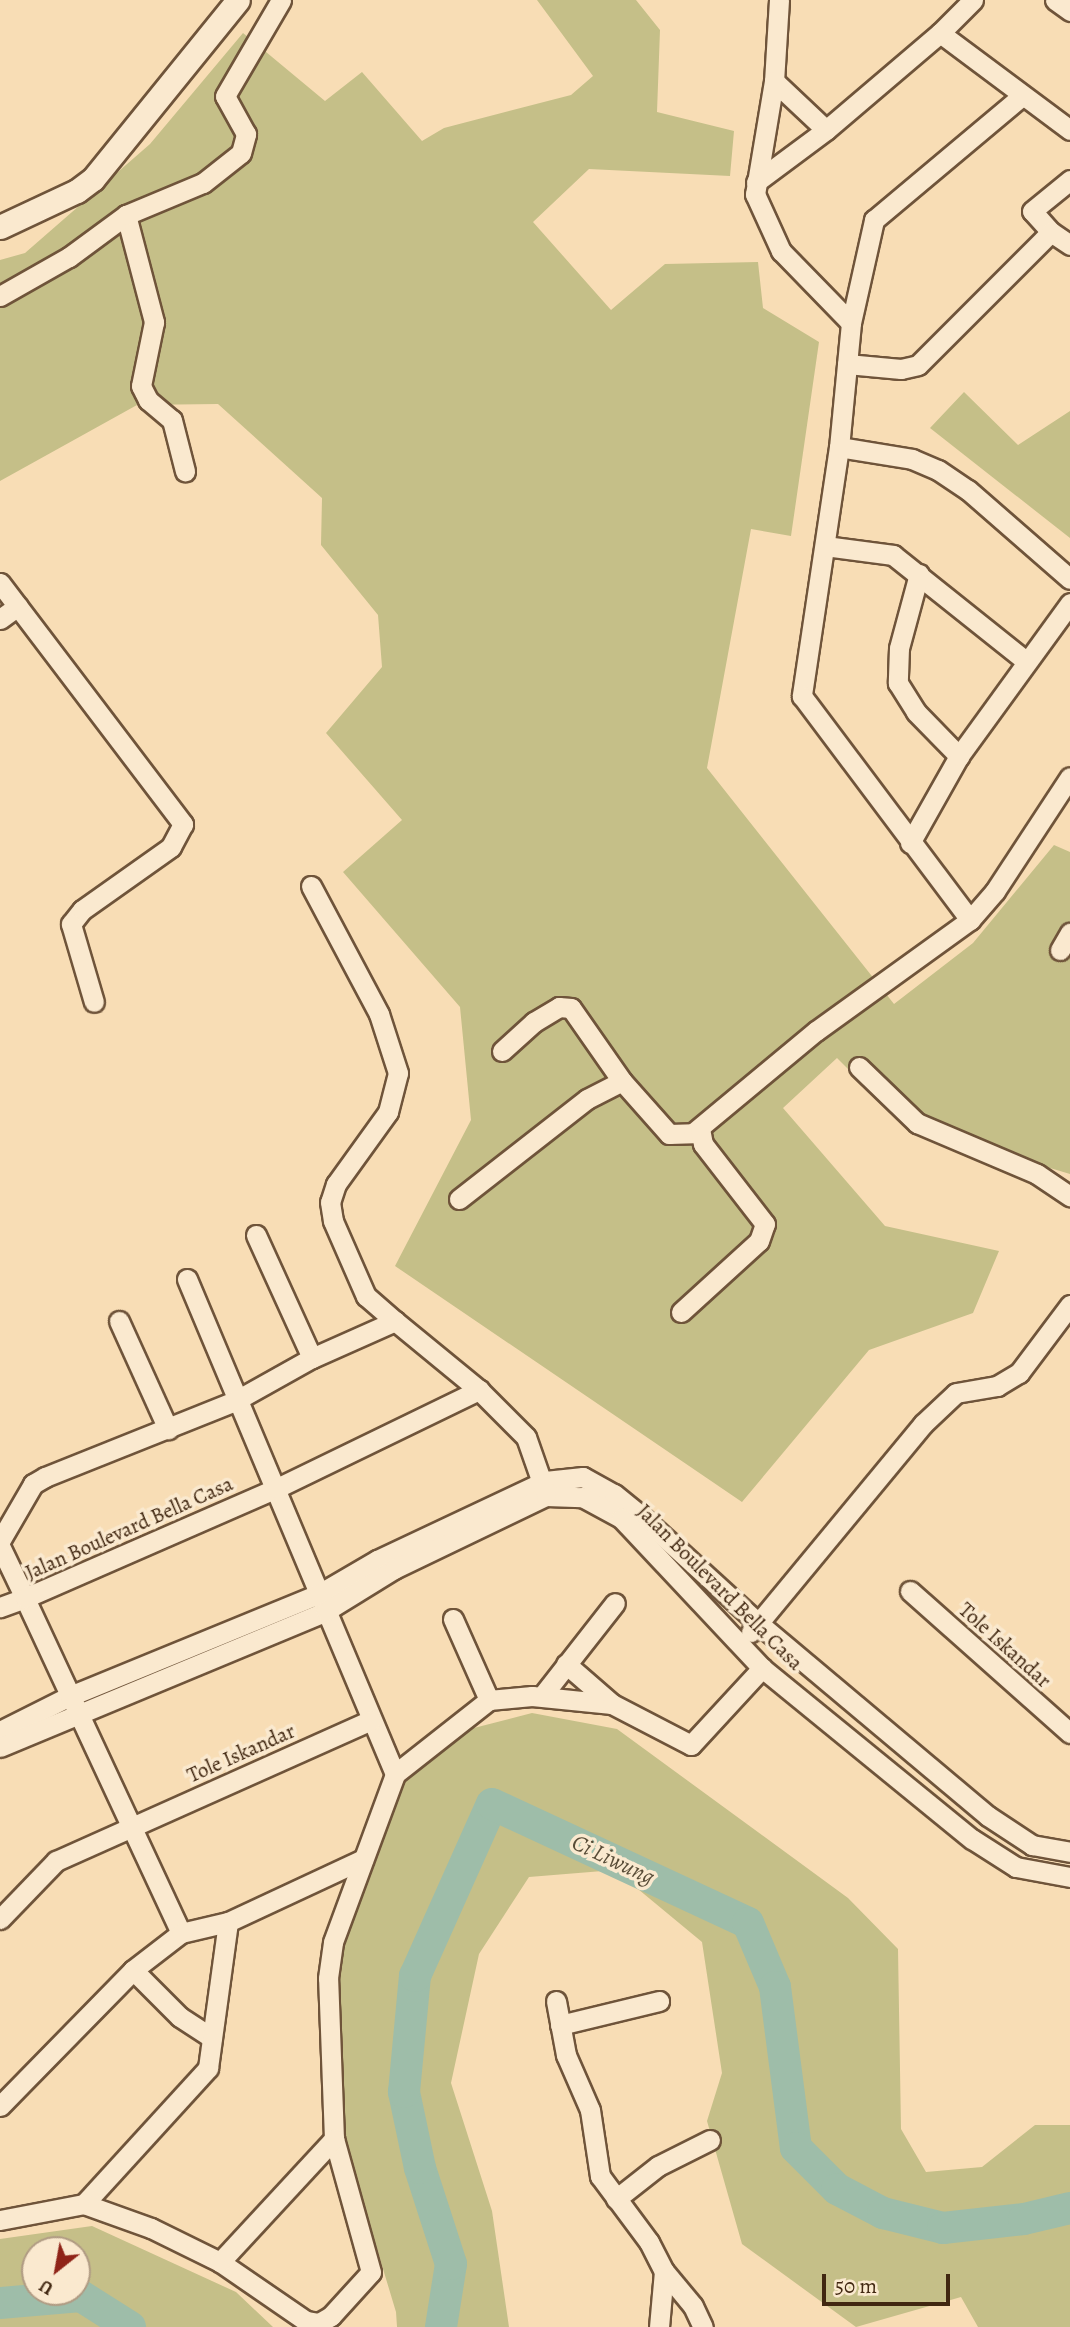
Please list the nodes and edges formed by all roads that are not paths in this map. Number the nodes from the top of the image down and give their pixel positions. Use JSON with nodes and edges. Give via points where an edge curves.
{"nodes":[{"id":1,"x":238,"y":0,"type":"edge"},
{"id":2,"x":281,"y":0,"type":"edge"},
{"id":3,"x":779,"y":0,"type":"edge"},
{"id":4,"x":973,"y":0,"type":"edge"},
{"id":5,"x":1055,"y":0,"type":"edge"},
{"id":6,"x":1070,"y":11,"type":"edge"},
{"id":7,"x":940,"y":33,"type":"junction"},
{"id":8,"x":774,"y":81,"type":"junction"},
{"id":9,"x":1022,"y":96,"type":"junction"},
{"id":10,"x":826,"y":130,"type":"junction"},
{"id":11,"x":1070,"y":130,"type":"edge"},
{"id":12,"x":1070,"y":180,"type":"edge"},
{"id":13,"x":755,"y":182,"type":"junction"},
{"id":14,"x":126,"y":215,"type":"junction"},
{"id":15,"x":0,"y":227,"type":"edge"},
{"id":16,"x":1051,"y":232,"type":"junction"},
{"id":17,"x":1070,"y":245,"type":"edge"},
{"id":18,"x":0,"y":296,"type":"edge"},
{"id":19,"x":851,"y":323,"type":"junction"},
{"id":20,"x":847,"y":365,"type":"junction"},
{"id":21,"x":839,"y":447,"type":"junction"},
{"id":22,"x":185,"y":471,"type":"dead end"},
{"id":23,"x":825,"y":546,"type":"junction"},
{"id":24,"x":919,"y":574,"type":"junction"},
{"id":25,"x":1070,"y":579,"type":"edge"},
{"id":26,"x":0,"y":583,"type":"edge"},
{"id":27,"x":1070,"y":603,"type":"edge"},
{"id":28,"x":18,"y":606,"type":"junction"},
{"id":29,"x":0,"y":619,"type":"edge"},
{"id":30,"x":1027,"y":662,"type":"junction"},
{"id":31,"x":959,"y":755,"type":"junction"},
{"id":32,"x":1070,"y":777,"type":"edge"},
{"id":33,"x":910,"y":843,"type":"junction"},
{"id":34,"x":311,"y":886,"type":"dead end"},
{"id":35,"x":970,"y":920,"type":"junction"},
{"id":36,"x":94,"y":1002,"type":"dead end"},
{"id":37,"x":502,"y":1051,"type":"dead end"},
{"id":38,"x":859,"y":1067,"type":"dead end"},
{"id":39,"x":622,"y":1081,"type":"junction"},
{"id":40,"x":700,"y":1129,"type":"junction"},
{"id":41,"x":1070,"y":1196,"type":"edge"},
{"id":42,"x":458,"y":1199,"type":"dead end"},
{"id":43,"x":256,"y":1235,"type":"dead end"},
{"id":44,"x":187,"y":1279,"type":"dead end"},
{"id":45,"x":1070,"y":1305,"type":"edge"},
{"id":46,"x":681,"y":1312,"type":"dead end"},
{"id":47,"x":119,"y":1321,"type":"dead end"},
{"id":48,"x":395,"y":1321,"type":"junction"},
{"id":49,"x":312,"y":1358,"type":"junction"},
{"id":50,"x":479,"y":1390,"type":"junction"},
{"id":51,"x":234,"y":1401,"type":"junction"},
{"id":52,"x":167,"y":1429,"type":"junction"},
{"id":53,"x":277,"y":1488,"type":"junction"},
{"id":54,"x":546,"y":1489,"type":"junction"},
{"id":55,"x":0,"y":1543,"type":"edge"},
{"id":56,"x":910,"y":1591,"type":"dead end"},
{"id":57,"x":25,"y":1598,"type":"junction"},
{"id":58,"x":323,"y":1602,"type":"junction"},
{"id":59,"x":615,"y":1603,"type":"dead end"},
{"id":60,"x":0,"y":1607,"type":"edge"},
{"id":61,"x":453,"y":1619,"type":"dead end"},
{"id":62,"x":758,"y":1623,"type":"junction"},
{"id":63,"x":740,"y":1645,"type":"junction"},
{"id":64,"x":566,"y":1664,"type":"junction"},
{"id":65,"x":762,"y":1668,"type":"junction"},
{"id":66,"x":70,"y":1696,"type":"junction"},
{"id":67,"x":542,"y":1696,"type":"junction"},
{"id":68,"x":489,"y":1700,"type":"junction"},
{"id":69,"x":612,"y":1704,"type":"junction"},
{"id":70,"x":77,"y":1715,"type":"junction"},
{"id":71,"x":371,"y":1720,"type":"junction"},
{"id":72,"x":0,"y":1731,"type":"edge"},
{"id":73,"x":1070,"y":1733,"type":"edge"},
{"id":74,"x":0,"y":1747,"type":"edge"},
{"id":75,"x":395,"y":1774,"type":"junction"},
{"id":76,"x":130,"y":1828,"type":"junction"},
{"id":77,"x":1070,"y":1852,"type":"edge"},
{"id":78,"x":363,"y":1858,"type":"junction"},
{"id":79,"x":1070,"y":1877,"type":"edge"},
{"id":80,"x":0,"y":1919,"type":"edge"},
{"id":81,"x":228,"y":1922,"type":"junction"},
{"id":82,"x":181,"y":1933,"type":"junction"},
{"id":83,"x":133,"y":1970,"type":"junction"},
{"id":84,"x":556,"y":2001,"type":"dead end"},
{"id":85,"x":659,"y":2001,"type":"dead end"},
{"id":86,"x":560,"y":2025,"type":"junction"},
{"id":87,"x":212,"y":2038,"type":"junction"},
{"id":88,"x":0,"y":2106,"type":"edge"},
{"id":89,"x":334,"y":2138,"type":"junction"},
{"id":90,"x":710,"y":2140,"type":"dead end"},
{"id":91,"x":616,"y":2199,"type":"junction"},
{"id":92,"x":84,"y":2204,"type":"junction"},
{"id":93,"x":0,"y":2220,"type":"edge"},
{"id":94,"x":220,"y":2262,"type":"junction"},
{"id":95,"x":664,"y":2271,"type":"junction"},
{"id":96,"x":659,"y":2327,"type":"edge"},
{"id":97,"x":703,"y":2327,"type":"edge"}],
"edges":[{"from":1,"to":15,"type":"street","via":[[93,178],[77,191]]},
{"from":2,"to":14,"type":"street","via":[[225,96],[246,134],[241,153],[203,183]]},
{"from":3,"to":8,"type":"street"},
{"from":4,"to":7,"type":"street"},
{"from":5,"to":6,"type":"street"},
{"from":7,"to":9,"type":"street"},
{"from":7,"to":10,"type":"street"},
{"from":8,"to":10,"type":"street"},
{"from":8,"to":13,"type":"street"},
{"from":9,"to":11,"type":"street"},
{"from":9,"to":19,"type":"street","via":[[874,220]]},
{"from":10,"to":13,"type":"street"},
{"from":12,"to":16,"type":"street","via":[[1032,211]]},
{"from":13,"to":19,"type":"street","via":[[766,226],[781,251]]},
{"from":14,"to":18,"type":"street","via":[[69,257]]},
{"from":14,"to":22,"type":"street","via":[[154,322],[141,386],[148,400],[172,420]]},
{"from":16,"to":17,"type":"street"},
{"from":16,"to":20,"type":"street","via":[[918,365],[901,369]]},
{"from":19,"to":20,"type":"street"},
{"from":20,"to":21,"type":"street"},
{"from":21,"to":23,"type":"street"},
{"from":21,"to":25,"type":"street","via":[[912,459],[937,470],[968,490]]},
{"from":23,"to":24,"type":"street","via":[[884,552]]},
{"from":23,"to":33,"type":"street","via":[[802,696]]},
{"from":24,"to":30,"type":"street"},
{"from":24,"to":31,"type":"street","via":[[899,648],[898,683],[916,712]]},
{"from":26,"to":28,"type":"street"},
{"from":27,"to":30,"type":"street"},
{"from":28,"to":29,"type":"street"},
{"from":28,"to":36,"type":"street","via":[[183,824],[171,847],[82,910],[71,924]]},
{"from":30,"to":31,"type":"street"},
{"from":31,"to":33,"type":"street"},
{"from":32,"to":35,"type":"street","via":[[995,891]]},
{"from":33,"to":35,"type":"street"},
{"from":34,"to":48,"type":"street","via":[[379,1014],[398,1073],[388,1112],[336,1184],[330,1202],[333,1221],[366,1296]]},
{"from":35,"to":40,"type":"street","via":[[796,1046]]},
{"from":37,"to":39,"type":"street","via":[[534,1022],[567,1006]]},
{"from":38,"to":41,"type":"street","via":[[917,1123],[1037,1174]]},
{"from":39,"to":40,"type":"street","via":[[670,1135]]},
{"from":39,"to":42,"type":"street","via":[[587,1099]]},
{"from":40,"to":46,"type":"street","via":[[703,1144],[765,1224],[759,1241]]},
{"from":43,"to":49,"type":"street"},
{"from":44,"to":51,"type":"street"},
{"from":45,"to":62,"type":"street","via":[[1019,1373],[997,1386],[956,1394],[923,1424]]},
{"from":47,"to":52,"type":"street"},
{"from":48,"to":49,"type":"street","name":"Jalan Boulevard Bella Casa"},
{"from":48,"to":50,"type":"street"},
{"from":49,"to":51,"type":"street","name":"Jalan Boulevard Bella Casa"},
{"from":50,"to":53,"type":"street","name":"Jalan Boulevard Bella Casa"},
{"from":50,"to":54,"type":"street","via":[[526,1437]]},
{"from":51,"to":52,"type":"street","name":"Jalan Boulevard Bella Casa"},
{"from":51,"to":53,"type":"street"},
{"from":52,"to":55,"type":"street","name":"Jalan Boulevard Bella Casa","via":[[33,1484]]},
{"from":53,"to":57,"type":"street","name":"Jalan Boulevard Bella Casa"},
{"from":53,"to":58,"type":"street"},
{"from":54,"to":58,"type":"street","name":"Jalan Boulevard Bella Casa","via":[[377,1560]]},
{"from":54,"to":62,"type":"street","name":"Jalan Boulevard Bella Casa","via":[[583,1477],[614,1494]]},
{"from":54,"to":63,"type":"street","name":"Jalan Boulevard Bella Casa","via":[[590,1500],[621,1518]]},
{"from":55,"to":57,"type":"street","name":"Jalan Boulevard Bella Casa"},
{"from":56,"to":73,"type":"street","name":"Tole Iskandar"},
{"from":57,"to":60,"type":"street"},
{"from":57,"to":66,"type":"street","name":"Jalan Boulevard Bella Casa"},
{"from":58,"to":66,"type":"street","name":"Jalan Boulevard Bella Casa"},
{"from":58,"to":70,"type":"street","name":"Jalan Boulevard Bella Casa"},
{"from":58,"to":71,"type":"street"},
{"from":59,"to":64,"type":"street"},
{"from":61,"to":68,"type":"street"},
{"from":62,"to":63,"type":"street"},
{"from":62,"to":77,"type":"street","name":"Jalan Boulevard Bella Casa","via":[[988,1816],[1032,1845]]},
{"from":63,"to":65,"type":"street","name":"Jalan Boulevard Bella Casa"},
{"from":64,"to":67,"type":"street"},
{"from":64,"to":69,"type":"street"},
{"from":65,"to":69,"type":"street","via":[[691,1745]]},
{"from":65,"to":79,"type":"street","name":"Jalan Boulevard Bella Casa","via":[[972,1839],[1016,1867]]},
{"from":66,"to":70,"type":"street","name":"Jalan Boulevard Bella Casa"},
{"from":66,"to":72,"type":"street","name":"Jalan Boulevard Bella Casa"},
{"from":67,"to":68,"type":"street"},
{"from":67,"to":69,"type":"street"},
{"from":68,"to":75,"type":"street"},
{"from":70,"to":74,"type":"street","name":"Jalan Boulevard Bella Casa"},
{"from":70,"to":76,"type":"street"},
{"from":71,"to":75,"type":"street"},
{"from":71,"to":76,"type":"street","name":"Tole Iskandar"},
{"from":75,"to":78,"type":"street"},
{"from":76,"to":80,"type":"street","name":"Tole Iskandar","via":[[56,1861]]},
{"from":76,"to":82,"type":"street"},
{"from":78,"to":81,"type":"street"},
{"from":78,"to":89,"type":"street","via":[[333,1942],[328,1978]]},
{"from":81,"to":82,"type":"street"},
{"from":81,"to":87,"type":"street"},
{"from":82,"to":83,"type":"street"},
{"from":83,"to":87,"type":"street","via":[[180,2017]]},
{"from":83,"to":88,"type":"street"},
{"from":84,"to":86,"type":"street"},
{"from":85,"to":86,"type":"street"},
{"from":86,"to":91,"type":"street","via":[[566,2055],[590,2110],[596,2165]]},
{"from":87,"to":92,"type":"street","via":[[211,2057],[200,2080]]},
{"from":89,"to":94,"type":"street"},
{"from":89,"to":94,"type":"street","via":[[371,2272],[331,2316],[319,2323],[306,2321]]},
{"from":90,"to":91,"type":"street","via":[[658,2166]]},
{"from":91,"to":95,"type":"street","via":[[649,2242]]},
{"from":92,"to":93,"type":"street"},
{"from":92,"to":94,"type":"street","via":[[151,2228]]},
{"from":95,"to":96,"type":"street"},
{"from":95,"to":97,"type":"street","via":[[693,2306]]}]}
